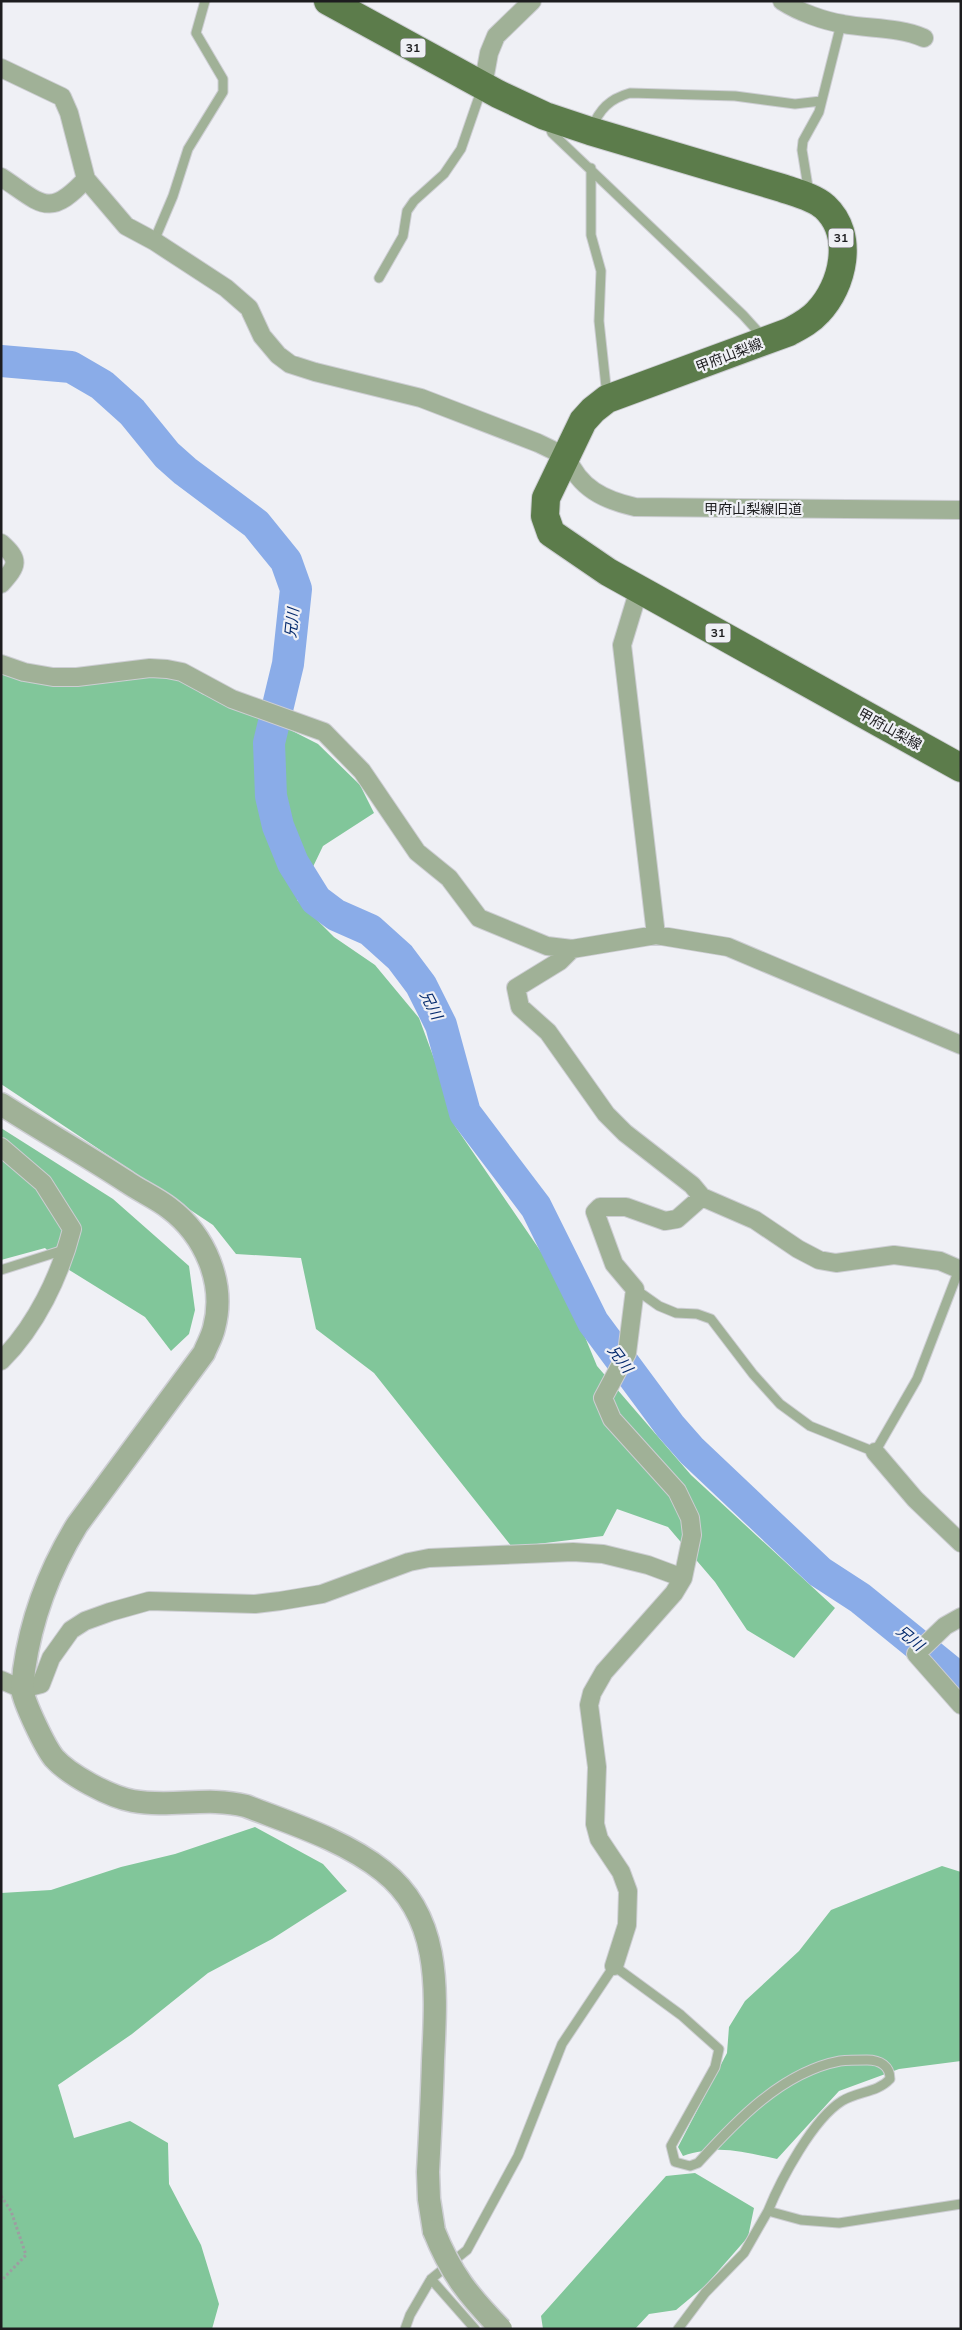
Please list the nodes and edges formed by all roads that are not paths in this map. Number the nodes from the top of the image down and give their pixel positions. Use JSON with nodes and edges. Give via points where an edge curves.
{"nodes":[{"id":1,"x":205,"y":1,"type":"edge"},
{"id":2,"x":328,"y":1,"type":"edge"},
{"id":3,"x":532,"y":1,"type":"edge"},
{"id":4,"x":782,"y":1,"type":"edge"},
{"id":5,"x":841,"y":24,"type":"junction"},
{"id":6,"x":924,"y":38,"type":"dead end"},
{"id":7,"x":1,"y":68,"type":"edge"},
{"id":8,"x":483,"y":86,"type":"junction"},
{"id":9,"x":821,"y":101,"type":"junction"},
{"id":10,"x":545,"y":116,"type":"junction"},
{"id":11,"x":590,"y":131,"type":"junction"},
{"id":12,"x":590,"y":168,"type":"junction"},
{"id":13,"x":1,"y":177,"type":"edge"},
{"id":14,"x":86,"y":179,"type":"junction"},
{"id":15,"x":810,"y":198,"type":"junction"},
{"id":16,"x":154,"y":242,"type":"junction"},
{"id":17,"x":379,"y":278,"type":"dead end"},
{"id":18,"x":766,"y":341,"type":"junction"},
{"id":19,"x":607,"y":399,"type":"junction"},
{"id":20,"x":567,"y":457,"type":"junction"},
{"id":21,"x":961,"y":510,"type":"edge"},
{"id":22,"x":1,"y":542,"type":"edge"},
{"id":23,"x":1,"y":584,"type":"edge"},
{"id":24,"x":639,"y":589,"type":"junction"},
{"id":25,"x":1,"y":664,"type":"edge"},
{"id":26,"x":961,"y":768,"type":"edge"},
{"id":27,"x":656,"y":935,"type":"junction"},
{"id":28,"x":572,"y":949,"type":"junction"},
{"id":29,"x":961,"y":1045,"type":"edge"},
{"id":30,"x":1,"y":1104,"type":"edge"},
{"id":31,"x":1,"y":1146,"type":"edge"},
{"id":32,"x":702,"y":1197,"type":"junction"},
{"id":33,"x":67,"y":1249,"type":"junction"},
{"id":34,"x":960,"y":1267,"type":"edge"},
{"id":35,"x":1,"y":1270,"type":"edge"},
{"id":36,"x":634,"y":1289,"type":"junction"},
{"id":37,"x":1,"y":1361,"type":"edge"},
{"id":38,"x":875,"y":1452,"type":"junction"},
{"id":39,"x":961,"y":1543,"type":"edge"},
{"id":40,"x":683,"y":1578,"type":"junction"},
{"id":41,"x":961,"y":1617,"type":"edge"},
{"id":42,"x":1,"y":1680,"type":"edge"},
{"id":43,"x":22,"y":1689,"type":"junction"},
{"id":44,"x":961,"y":1705,"type":"edge"},
{"id":45,"x":614,"y":1966,"type":"junction"},
{"id":46,"x":961,"y":2204,"type":"edge"},
{"id":47,"x":768,"y":2211,"type":"junction"},
{"id":48,"x":432,"y":2279,"type":"junction"},
{"id":49,"x":405,"y":2329,"type":"edge"},
{"id":50,"x":475,"y":2329,"type":"edge"},
{"id":51,"x":501,"y":2329,"type":"edge"},
{"id":52,"x":678,"y":2329,"type":"edge"}],
"edges":[{"from":1,"to":16,"type":"lane","via":[[196,33],[223,79],[223,92],[188,149]]},
{"from":2,"to":8,"type":"main road","name":"甲府山梨線","number":"31"},
{"from":3,"to":8,"type":"street","via":[[496,36]]},
{"from":4,"to":5,"type":"street"},
{"from":5,"to":6,"type":"street","via":[[910,32]]},
{"from":5,"to":9,"type":"lane"},
{"from":7,"to":14,"type":"street","via":[[62,97]]},
{"from":8,"to":10,"type":"main road","name":"甲府山梨線","number":"31"},
{"from":8,"to":17,"type":"lane","via":[[461,149],[444,174],[407,211],[403,236]]},
{"from":9,"to":11,"type":"lane","via":[[795,104],[735,96],[630,93],[606,103]]},
{"from":9,"to":15,"type":"lane","via":[[802,150]]},
{"from":10,"to":11,"type":"main road","name":"甲府山梨線","number":"31"},
{"from":10,"to":12,"type":"lane","via":[[552,133]]},
{"from":11,"to":15,"type":"main road","name":"甲府山梨線","number":"31"},
{"from":12,"to":18,"type":"lane"},
{"from":12,"to":19,"type":"lane","via":[[592,235],[601,271],[599,321]]},
{"from":13,"to":14,"type":"street","via":[[49,204],[66,198]]},
{"from":14,"to":16,"type":"street","via":[[126,226]]},
{"from":15,"to":18,"type":"main road","name":"甲府山梨線","number":"31","via":[[825,207],[840,236],[842,267],[837,284],[823,307],[805,324]]},
{"from":16,"to":20,"type":"street","via":[[226,288],[249,308],[262,336],[290,364],[421,398]]},
{"from":18,"to":19,"type":"main road","name":"甲府山梨線","number":"31"},
{"from":19,"to":20,"type":"main road","name":"甲府山梨線","number":"31","via":[[583,421]]},
{"from":20,"to":21,"type":"street","name":"甲府山梨線旧道","via":[[572,471],[586,486],[607,499],[635,507]]},
{"from":20,"to":24,"type":"main road","name":"甲府山梨線","number":"31","via":[[546,498],[545,516],[551,533],[573,550]]},
{"from":22,"to":23,"type":"street","via":[[14,554],[15,562]]},
{"from":24,"to":26,"type":"main road","name":"甲府山梨線","number":"31"},
{"from":24,"to":27,"type":"street","via":[[622,645]]},
{"from":25,"to":28,"type":"street","via":[[24,672],[77,678],[150,668],[167,669],[182,672],[232,699],[313,726],[330,737],[362,771],[417,852],[449,878],[479,918],[547,946]]},
{"from":27,"to":28,"type":"street"},
{"from":27,"to":29,"type":"street","via":[[728,947]]},
{"from":28,"to":32,"type":"street","via":[[560,961],[516,988],[520,1007],[548,1032],[606,1114],[625,1133],[692,1185]]},
{"from":30,"to":43,"type":"street","via":[[168,1207],[182,1219],[203,1248],[218,1289],[214,1329],[204,1353],[64,1546],[49,1579],[31,1637]]},
{"from":31,"to":33,"type":"street","via":[[43,1183],[72,1229]]},
{"from":32,"to":34,"type":"street","via":[[755,1220],[819,1260],[836,1263],[894,1255]]},
{"from":32,"to":36,"type":"street","via":[[677,1219],[666,1221],[626,1207],[600,1207],[595,1212],[614,1264]]},
{"from":33,"to":35,"type":"lane"},
{"from":33,"to":37,"type":"street","via":[[48,1294],[21,1338]]},
{"from":34,"to":38,"type":"lane","via":[[917,1379]]},
{"from":36,"to":38,"type":"lane","via":[[676,1313],[697,1314],[711,1319],[780,1404],[810,1426]]},
{"from":36,"to":40,"type":"street","via":[[626,1353],[603,1398],[612,1419],[684,1502],[692,1535]]},
{"from":38,"to":39,"type":"street","via":[[915,1499]]},
{"from":40,"to":43,"type":"street","via":[[603,1554],[573,1552],[428,1558],[322,1594],[280,1601],[255,1604],[149,1601],[85,1621],[71,1630],[51,1658],[41,1684]]},
{"from":40,"to":45,"type":"street","via":[[662,1607],[604,1672],[589,1705],[597,1767],[595,1824],[599,1839],[622,1872],[628,1891],[627,1925]]},
{"from":41,"to":44,"type":"street","via":[[945,1626],[916,1654]]},
{"from":42,"to":43,"type":"street"},
{"from":43,"to":51,"type":"street","bridge":true,"via":[[28,1709],[54,1758],[88,1783],[132,1801],[176,1804],[227,1801],[246,1806],[358,1853],[385,1872],[405,1894],[419,1916],[427,1938],[436,1987],[428,2172],[428,2199],[434,2231],[455,2276]]},
{"from":45,"to":47,"type":"lane","via":[[681,2014],[719,2049],[716,2067],[671,2146],[675,2162],[682,2166],[698,2163],[739,2120],[790,2082],[818,2068],[841,2061],[875,2060],[890,2073],[890,2079],[882,2087],[846,2098],[831,2108],[779,2185]]},
{"from":45,"to":48,"type":"lane","via":[[562,2044],[518,2156],[466,2250]]},
{"from":46,"to":47,"type":"lane","via":[[840,2223],[801,2220]]},
{"from":47,"to":52,"type":"lane","via":[[744,2252],[705,2293]]},
{"from":48,"to":49,"type":"lane"},
{"from":48,"to":50,"type":"lane"}]}
